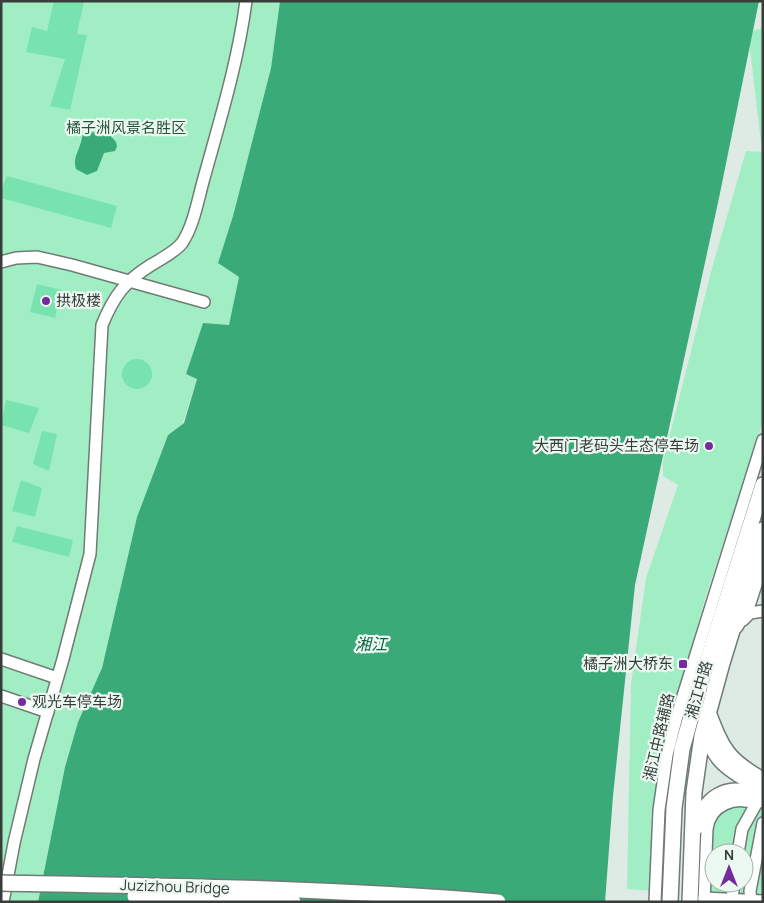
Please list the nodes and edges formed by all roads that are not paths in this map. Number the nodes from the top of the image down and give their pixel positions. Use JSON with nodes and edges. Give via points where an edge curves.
{"nodes":[{"id":1,"x":246,"y":1,"type":"edge"},
{"id":2,"x":1,"y":262,"type":"edge"},
{"id":3,"x":128,"y":280,"type":"junction"},
{"id":4,"x":204,"y":302,"type":"dead end"},
{"id":5,"x":763,"y":440,"type":"edge"},
{"id":6,"x":763,"y":485,"type":"edge"},
{"id":7,"x":763,"y":530,"type":"edge"},
{"id":8,"x":763,"y":563,"type":"edge"},
{"id":9,"x":758,"y":577,"type":"junction"},
{"id":10,"x":763,"y":593,"type":"edge"},
{"id":11,"x":763,"y":611,"type":"edge"},
{"id":12,"x":742,"y":621,"type":"junction"},
{"id":13,"x":729,"y":638,"type":"junction"},
{"id":14,"x":1,"y":659,"type":"edge"},
{"id":15,"x":57,"y":678,"type":"junction"},
{"id":16,"x":1,"y":696,"type":"edge"},
{"id":17,"x":708,"y":708,"type":"junction"},
{"id":18,"x":48,"y":712,"type":"junction"},
{"id":19,"x":763,"y":778,"type":"edge"},
{"id":20,"x":760,"y":798,"type":"edge"},
{"id":21,"x":763,"y":823,"type":"edge"},
{"id":22,"x":692,"y":839,"type":"junction"},
{"id":23,"x":740,"y":843,"type":"edge"},
{"id":24,"x":1,"y":883,"type":"edge"},
{"id":25,"x":1,"y":892,"type":"edge"},
{"id":26,"x":733,"y":893,"type":"edge"},
{"id":27,"x":732,"y":898,"type":"junction"},
{"id":28,"x":699,"y":900,"type":"edge"},
{"id":29,"x":755,"y":901,"type":"edge"},
{"id":30,"x":3,"y":902,"type":"edge"},
{"id":31,"x":293,"y":902,"type":"edge"},
{"id":32,"x":498,"y":902,"type":"edge"},
{"id":33,"x":655,"y":902,"type":"edge"},
{"id":34,"x":670,"y":902,"type":"edge"}],
"edges":[{"from":1,"to":3,"type":"street","via":[[235,63],[187,232],[178,247]]},
{"from":2,"to":3,"type":"street","via":[[37,257]]},
{"from":3,"to":4,"type":"street"},
{"from":3,"to":15,"type":"street","via":[[102,325],[90,554]]},
{"from":5,"to":33,"type":"street","name":"湘江中路辅路","via":[[667,755],[659,810]]},
{"from":6,"to":34,"type":"main road","name":"湘江中路","via":[[682,749],[674,808]]},
{"from":7,"to":13,"type":"main road","name":"湘江中路"},
{"from":8,"to":9,"type":"street","name":"湘江中路"},
{"from":9,"to":10,"type":"street"},
{"from":9,"to":12,"type":"street","name":"湘江中路"},
{"from":11,"to":12,"type":"street","via":[[750,613]]},
{"from":12,"to":13,"type":"street","name":"湘江中路"},
{"from":13,"to":17,"type":"main road","name":"湘江中路"},
{"from":14,"to":15,"type":"street"},
{"from":15,"to":18,"type":"street"},
{"from":16,"to":18,"type":"street"},
{"from":17,"to":19,"type":"street","via":[[728,752],[741,765]]},
{"from":17,"to":20,"type":"main road","via":[[709,738],[718,759]]},
{"from":17,"to":22,"type":"main road","name":"湘江中路","via":[[696,773]]},
{"from":18,"to":30,"type":"street","via":[[14,843]]},
{"from":20,"to":22,"type":"main road","via":[[737,791],[716,798],[704,808]]},
{"from":20,"to":23,"type":"street","via":[[742,829]]},
{"from":20,"to":28,"type":"street","via":[[734,801],[711,816]]},
{"from":21,"to":29,"type":"street","via":[[750,891]]},
{"from":22,"to":28,"type":"main road","name":"湘江中路"},
{"from":24,"to":32,"type":"main road","name":"Juzizhou Bridge","bridge":true,"via":[[213,888]]},
{"from":25,"to":31,"type":"main road","name":"Juzizhou Bridge","bridge":true},
{"from":26,"to":27,"type":"street"},
{"from":27,"to":28,"type":"street"},
{"from":27,"to":29,"type":"street"}]}
